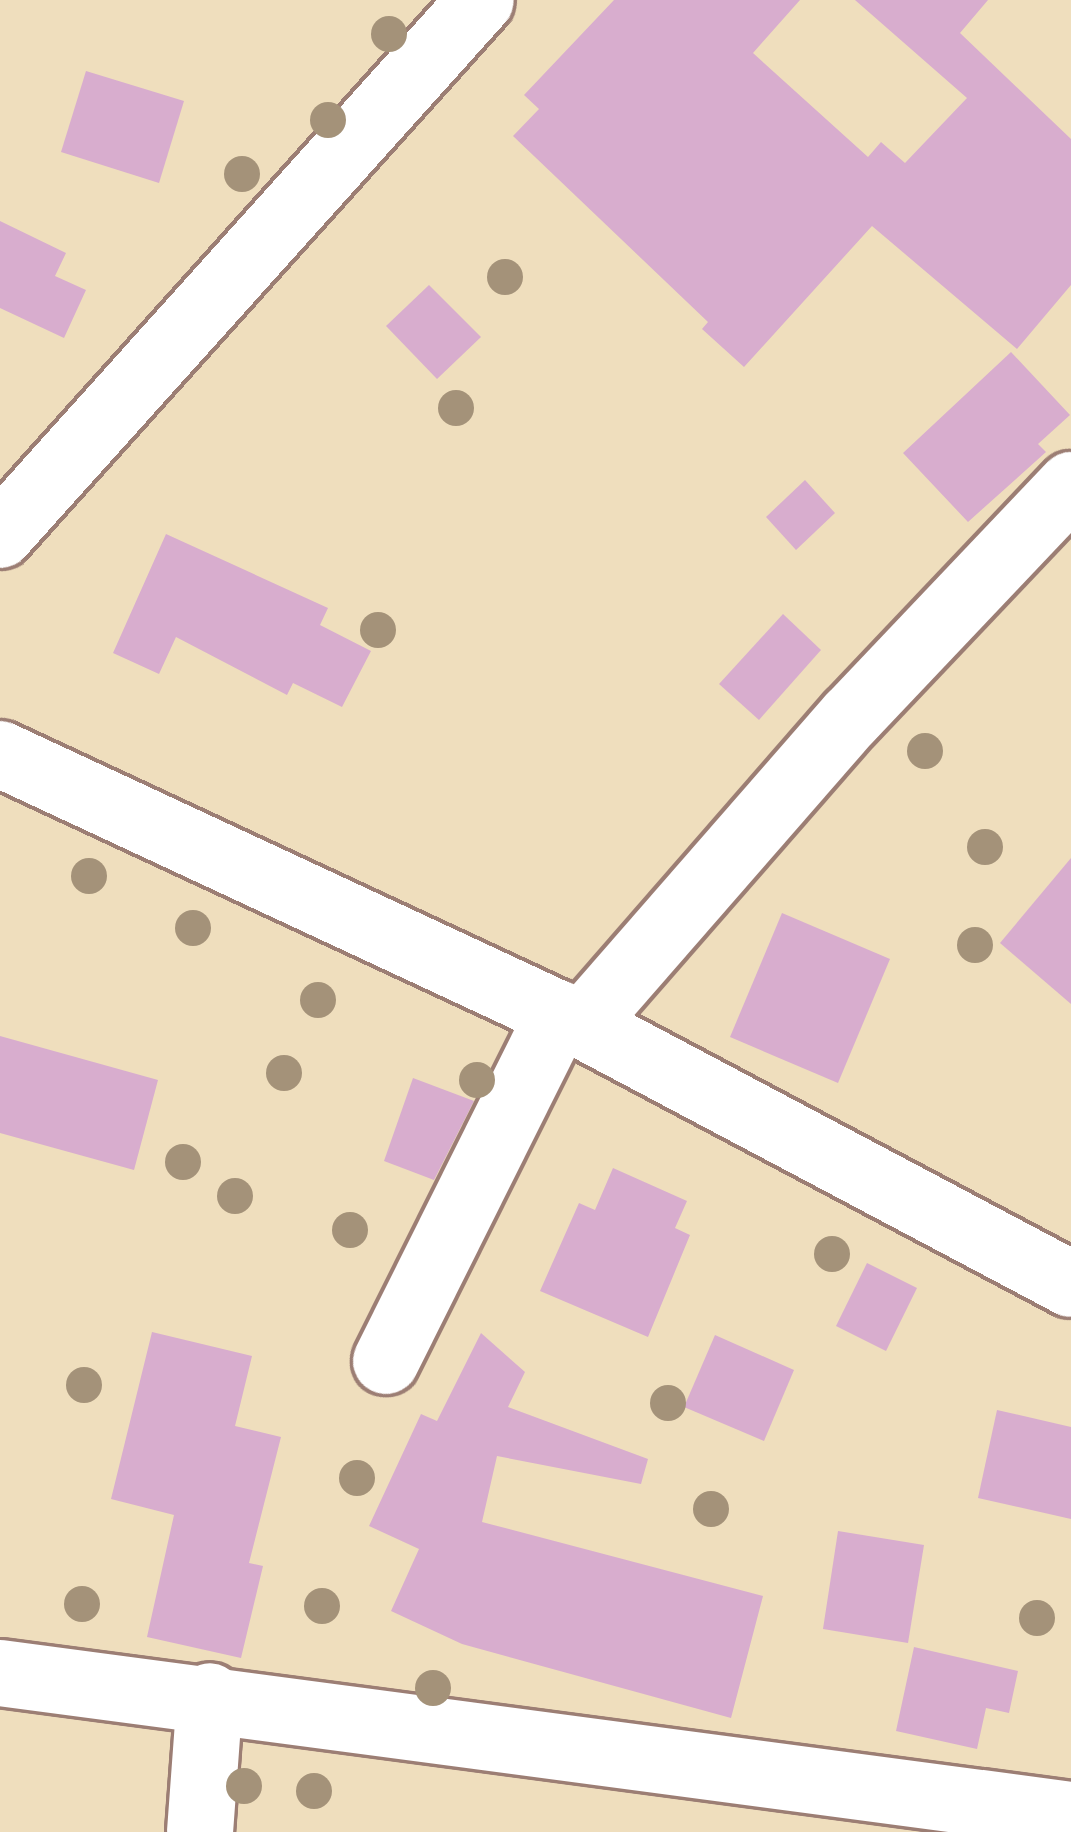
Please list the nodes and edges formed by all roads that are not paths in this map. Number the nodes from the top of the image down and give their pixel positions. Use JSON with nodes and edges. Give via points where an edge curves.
{"nodes":[{"id":1,"x":481,"y":0,"type":"edge"},
{"id":2,"x":1060,"y":516,"type":"edge"},
{"id":3,"x":0,"y":536,"type":"edge"},
{"id":4,"x":0,"y":754,"type":"edge"},
{"id":5,"x":571,"y":1019,"type":"junction"},
{"id":6,"x":1071,"y":1284,"type":"edge"},
{"id":7,"x":386,"y":1361,"type":"dead end"},
{"id":8,"x":0,"y":1673,"type":"edge"},
{"id":9,"x":209,"y":1696,"type":"junction"},
{"id":10,"x":1033,"y":1818,"type":"edge"},
{"id":11,"x":200,"y":1832,"type":"edge"}],
"edges":[{"from":1,"to":3,"type":"street"},
{"from":2,"to":5,"type":"street","via":[[851,717]]},
{"from":4,"to":5,"type":"street"},
{"from":5,"to":6,"type":"street"},
{"from":5,"to":7,"type":"street"},
{"from":8,"to":9,"type":"street"},
{"from":9,"to":10,"type":"street"},
{"from":9,"to":11,"type":"street"}]}
